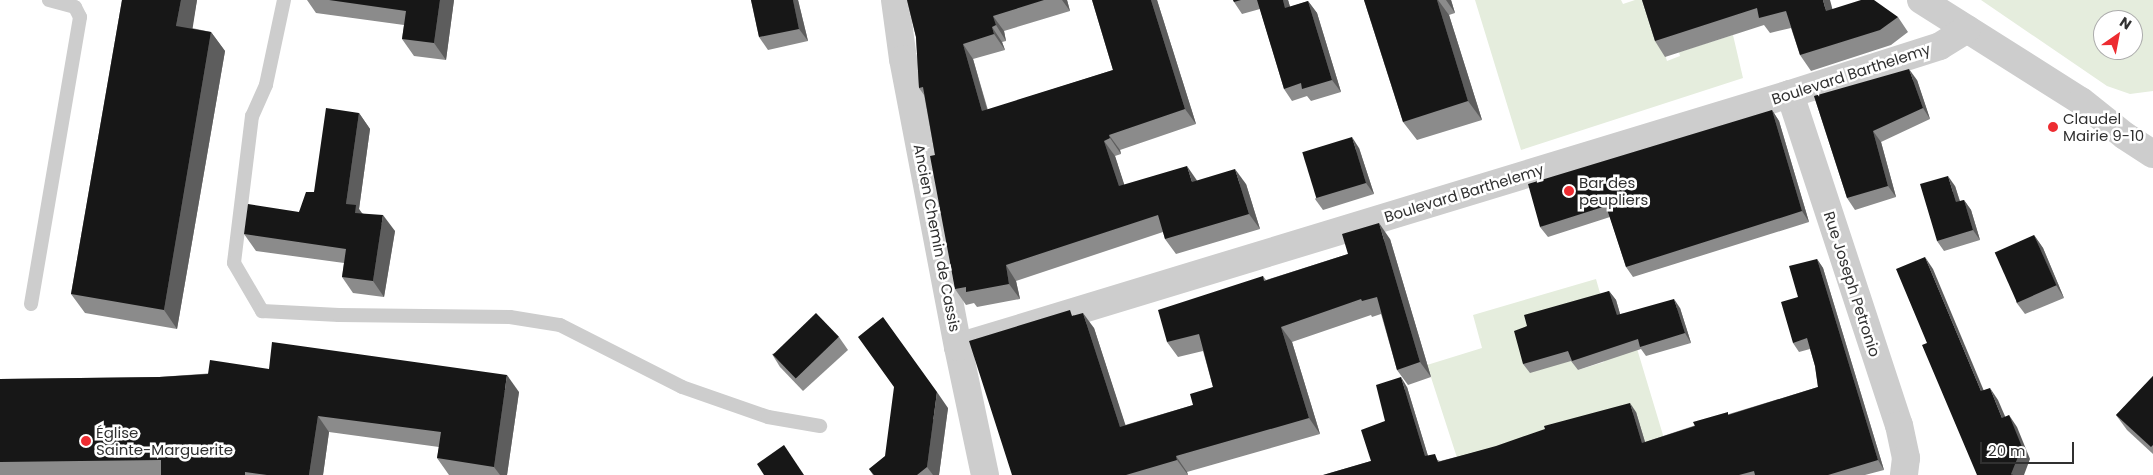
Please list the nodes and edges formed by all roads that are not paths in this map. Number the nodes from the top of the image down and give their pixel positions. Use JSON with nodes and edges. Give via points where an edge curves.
{"nodes":[{"id":1,"x":49,"y":0,"type":"edge"},
{"id":2,"x":284,"y":0,"type":"edge"},
{"id":3,"x":895,"y":0,"type":"edge"},
{"id":4,"x":1921,"y":0,"type":"edge"},
{"id":5,"x":1967,"y":29,"type":"junction"},
{"id":6,"x":1790,"y":94,"type":"junction"},
{"id":7,"x":2153,"y":154,"type":"edge"},
{"id":8,"x":31,"y":304,"type":"dead end"},
{"id":9,"x":958,"y":347,"type":"junction"},
{"id":10,"x":820,"y":426,"type":"dead end"},
{"id":11,"x":985,"y":475,"type":"edge"},
{"id":12,"x":1904,"y":475,"type":"edge"}],
"edges":[{"from":1,"to":8,"type":"lane","via":[[75,7],[80,17]]},
{"from":2,"to":10,"type":"lane","via":[[266,85],[252,116],[234,263],[262,311],[510,317],[560,325],[682,387],[768,417]]},
{"from":3,"to":9,"type":"street","name":"Ancien Chemin de Cassis","via":[[903,59]]},
{"from":4,"to":5,"type":"street"},
{"from":5,"to":6,"type":"street","name":"Boulevard Barthelemy","via":[[1940,46]]},
{"from":5,"to":7,"type":"street","via":[[2081,101]]},
{"from":6,"to":9,"type":"street","name":"Boulevard Barthelemy"},
{"from":6,"to":12,"type":"street","name":"Rue Joseph Petronio","via":[[1899,425],[1906,458]]},
{"from":9,"to":11,"type":"street","name":"Ancien Chemin de Cassis"}]}
